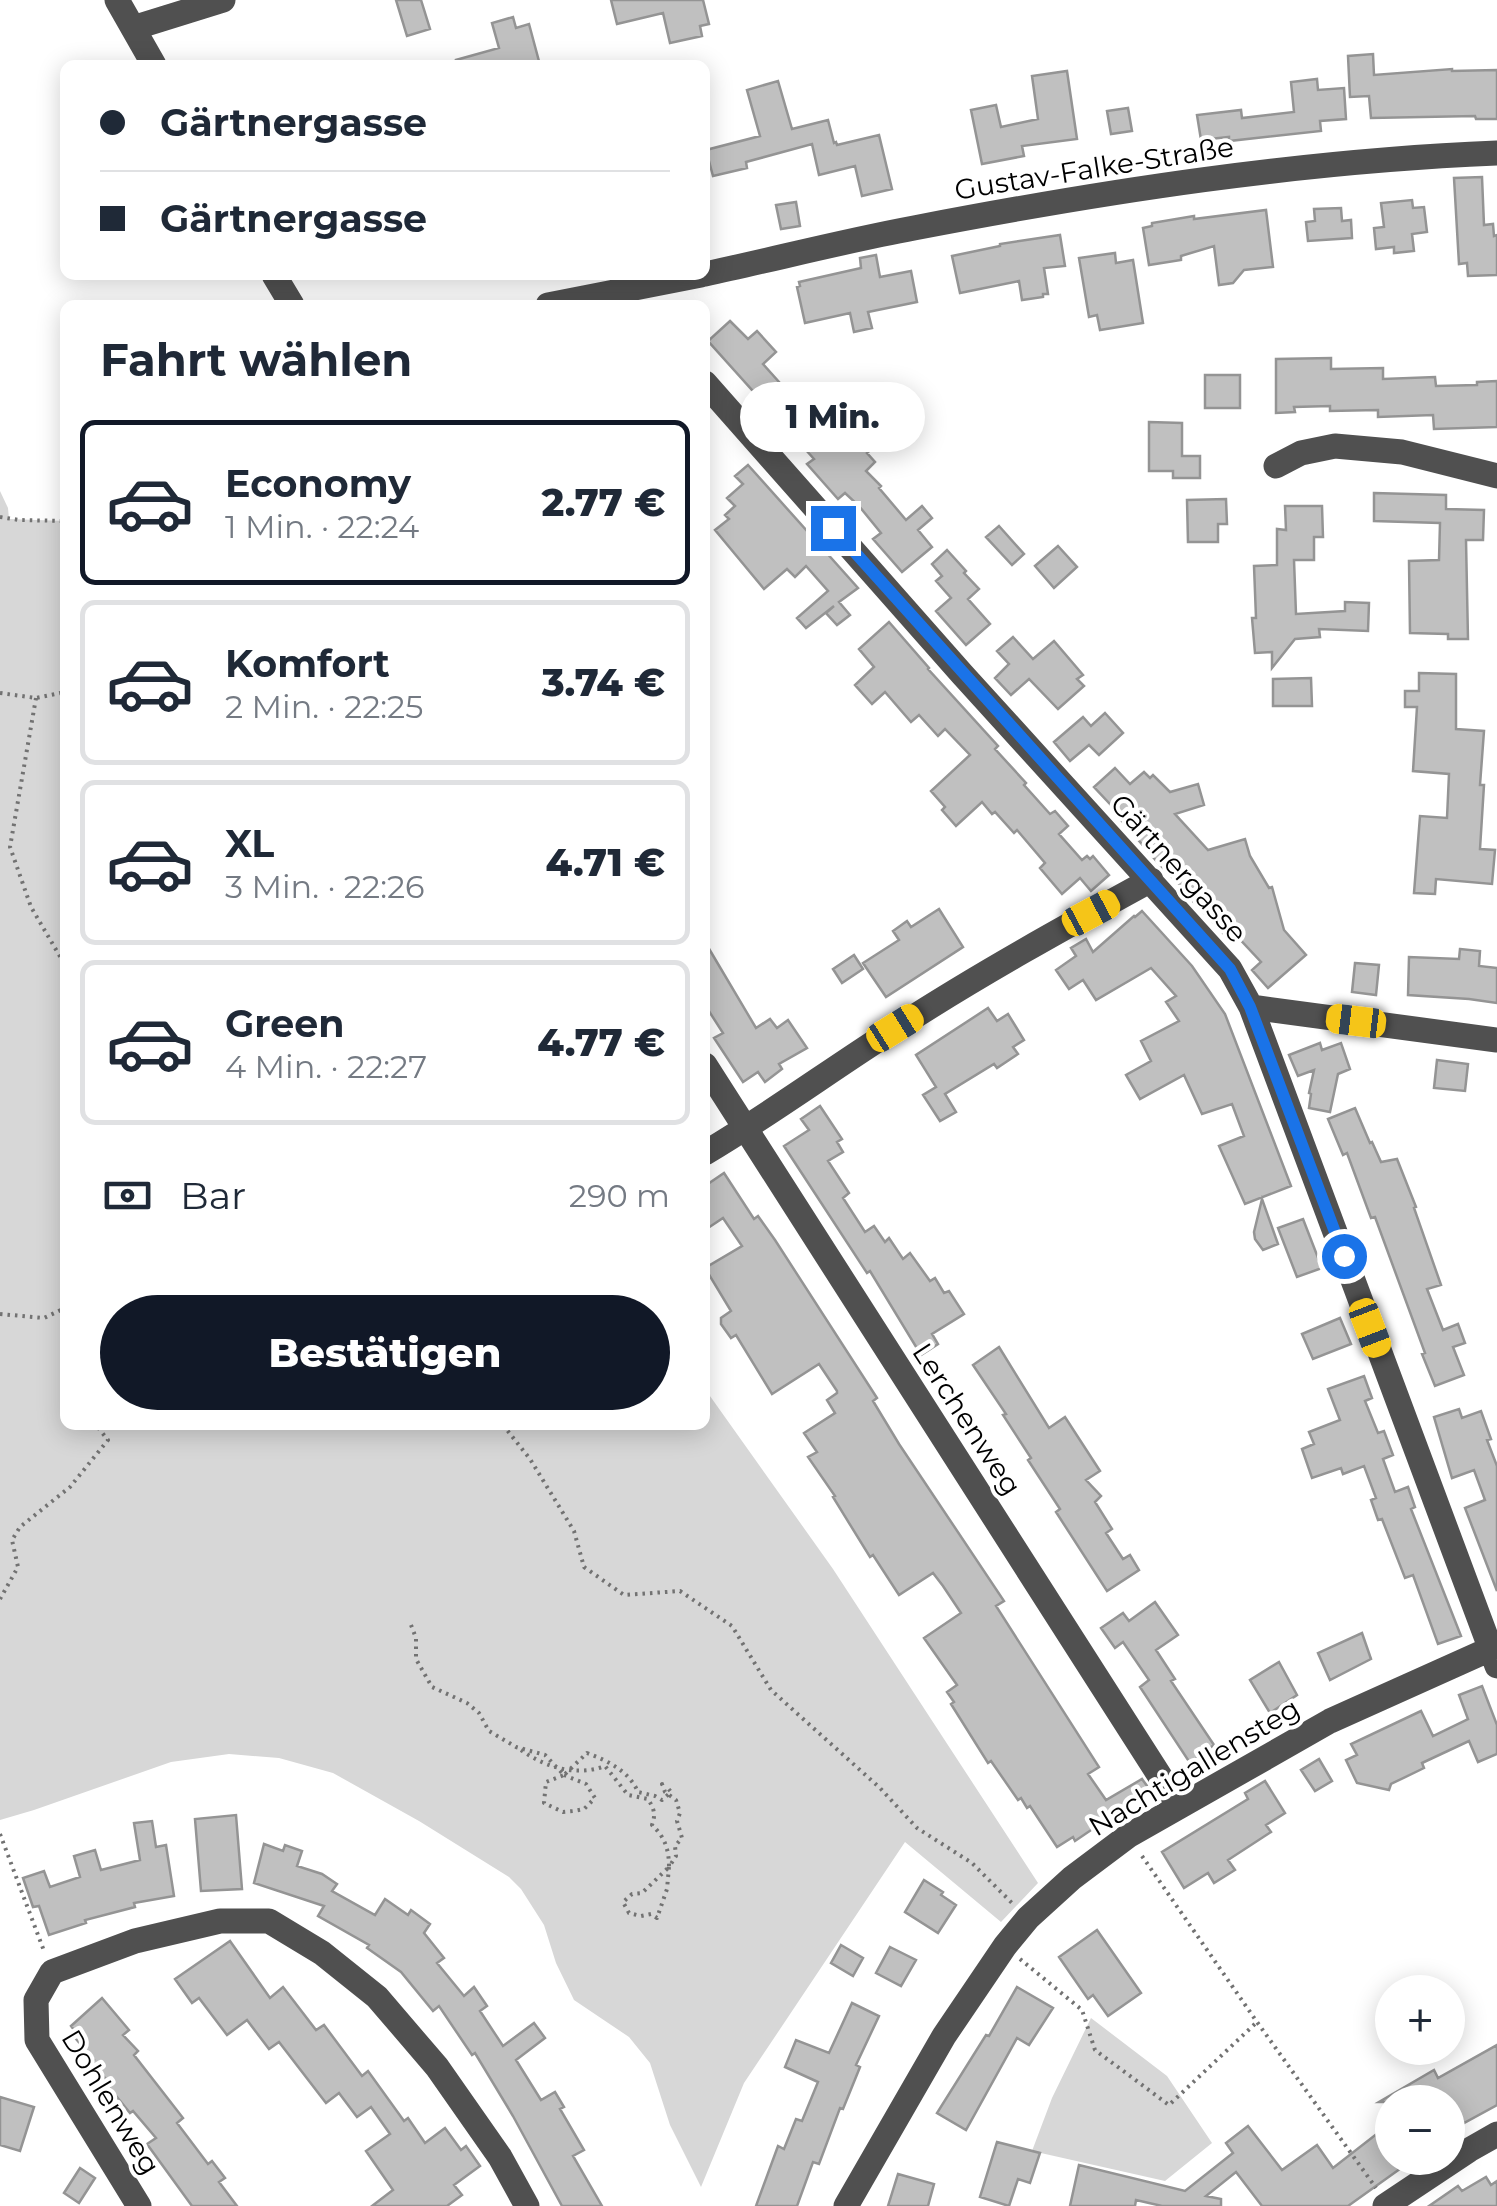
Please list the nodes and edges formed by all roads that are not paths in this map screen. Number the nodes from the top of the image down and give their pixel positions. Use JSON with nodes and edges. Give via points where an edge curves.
{"nodes":[{"id":1,"x":117,"y":0,"type":"edge"},
{"id":2,"x":223,"y":0,"type":"edge"},
{"id":3,"x":133,"y":28,"type":"junction"},
{"id":4,"x":151,"y":60,"type":"edge"},
{"id":5,"x":1497,"y":153,"type":"edge"},
{"id":6,"x":710,"y":272,"type":"edge"},
{"id":7,"x":687,"y":280,"type":"edge"},
{"id":8,"x":640,"y":297,"type":"edge"},
{"id":9,"x":606,"y":300,"type":"edge"},
{"id":10,"x":710,"y":390,"type":"edge"},
{"id":11,"x":1276,"y":466,"type":"dead end"},
{"id":12,"x":1497,"y":476,"type":"edge"},
{"id":13,"x":1150,"y":880,"type":"junction"},
{"id":14,"x":1250,"y":1007,"type":"junction"},
{"id":15,"x":1497,"y":1040,"type":"edge"},
{"id":16,"x":710,"y":1073,"type":"edge"},
{"id":17,"x":746,"y":1129,"type":"junction"},
{"id":18,"x":710,"y":1151,"type":"edge"},
{"id":19,"x":1495,"y":1654,"type":"edge"},
{"id":20,"x":1179,"y":1806,"type":"junction"},
{"id":21,"x":1497,"y":2134,"type":"edge"},
{"id":22,"x":1386,"y":2205,"type":"edge"},
{"id":23,"x":139,"y":2206,"type":"edge"},
{"id":24,"x":528,"y":2206,"type":"edge"},
{"id":25,"x":846,"y":2206,"type":"edge"}],
"edges":[{"from":1,"to":3,"type":"street"},
{"from":2,"to":3,"type":"street"},
{"from":3,"to":4,"type":"street"},
{"from":5,"to":6,"type":"street","name":"Gustav-Falke-Straße","via":[[1246,174],[1076,199]]},
{"from":7,"to":8,"type":"street","name":"Gustav-Falke-Straße"},
{"from":8,"to":9,"type":"street","name":"Gustav-Falke-Straße"},
{"from":10,"to":13,"type":"street","name":"Gärtnergasse"},
{"from":11,"to":12,"type":"street","via":[[1335,446],[1402,452]]},
{"from":13,"to":14,"type":"street","name":"Gärtnergasse","via":[[1230,969]]},
{"from":13,"to":17,"type":"street","via":[[1001,962]]},
{"from":14,"to":15,"type":"street"},
{"from":14,"to":19,"type":"street","name":"Gärtnergasse"},
{"from":16,"to":17,"type":"street","name":"Lerchenweg"},
{"from":17,"to":18,"type":"street"},
{"from":17,"to":20,"type":"street","name":"Lerchenweg"},
{"from":19,"to":20,"type":"street","name":"Nachtigallensteg","via":[[1330,1721]]},
{"from":20,"to":25,"type":"street","name":"Nachtigallensteg","via":[[1128,1836],[1028,1918],[944,2036]]},
{"from":21,"to":22,"type":"street"},
{"from":23,"to":24,"type":"street","name":"Dohlenweg","via":[[37,2040],[36,2000],[52,1972],[135,1941],[220,1921],[269,1922],[377,1997],[436,2066]]}]}
